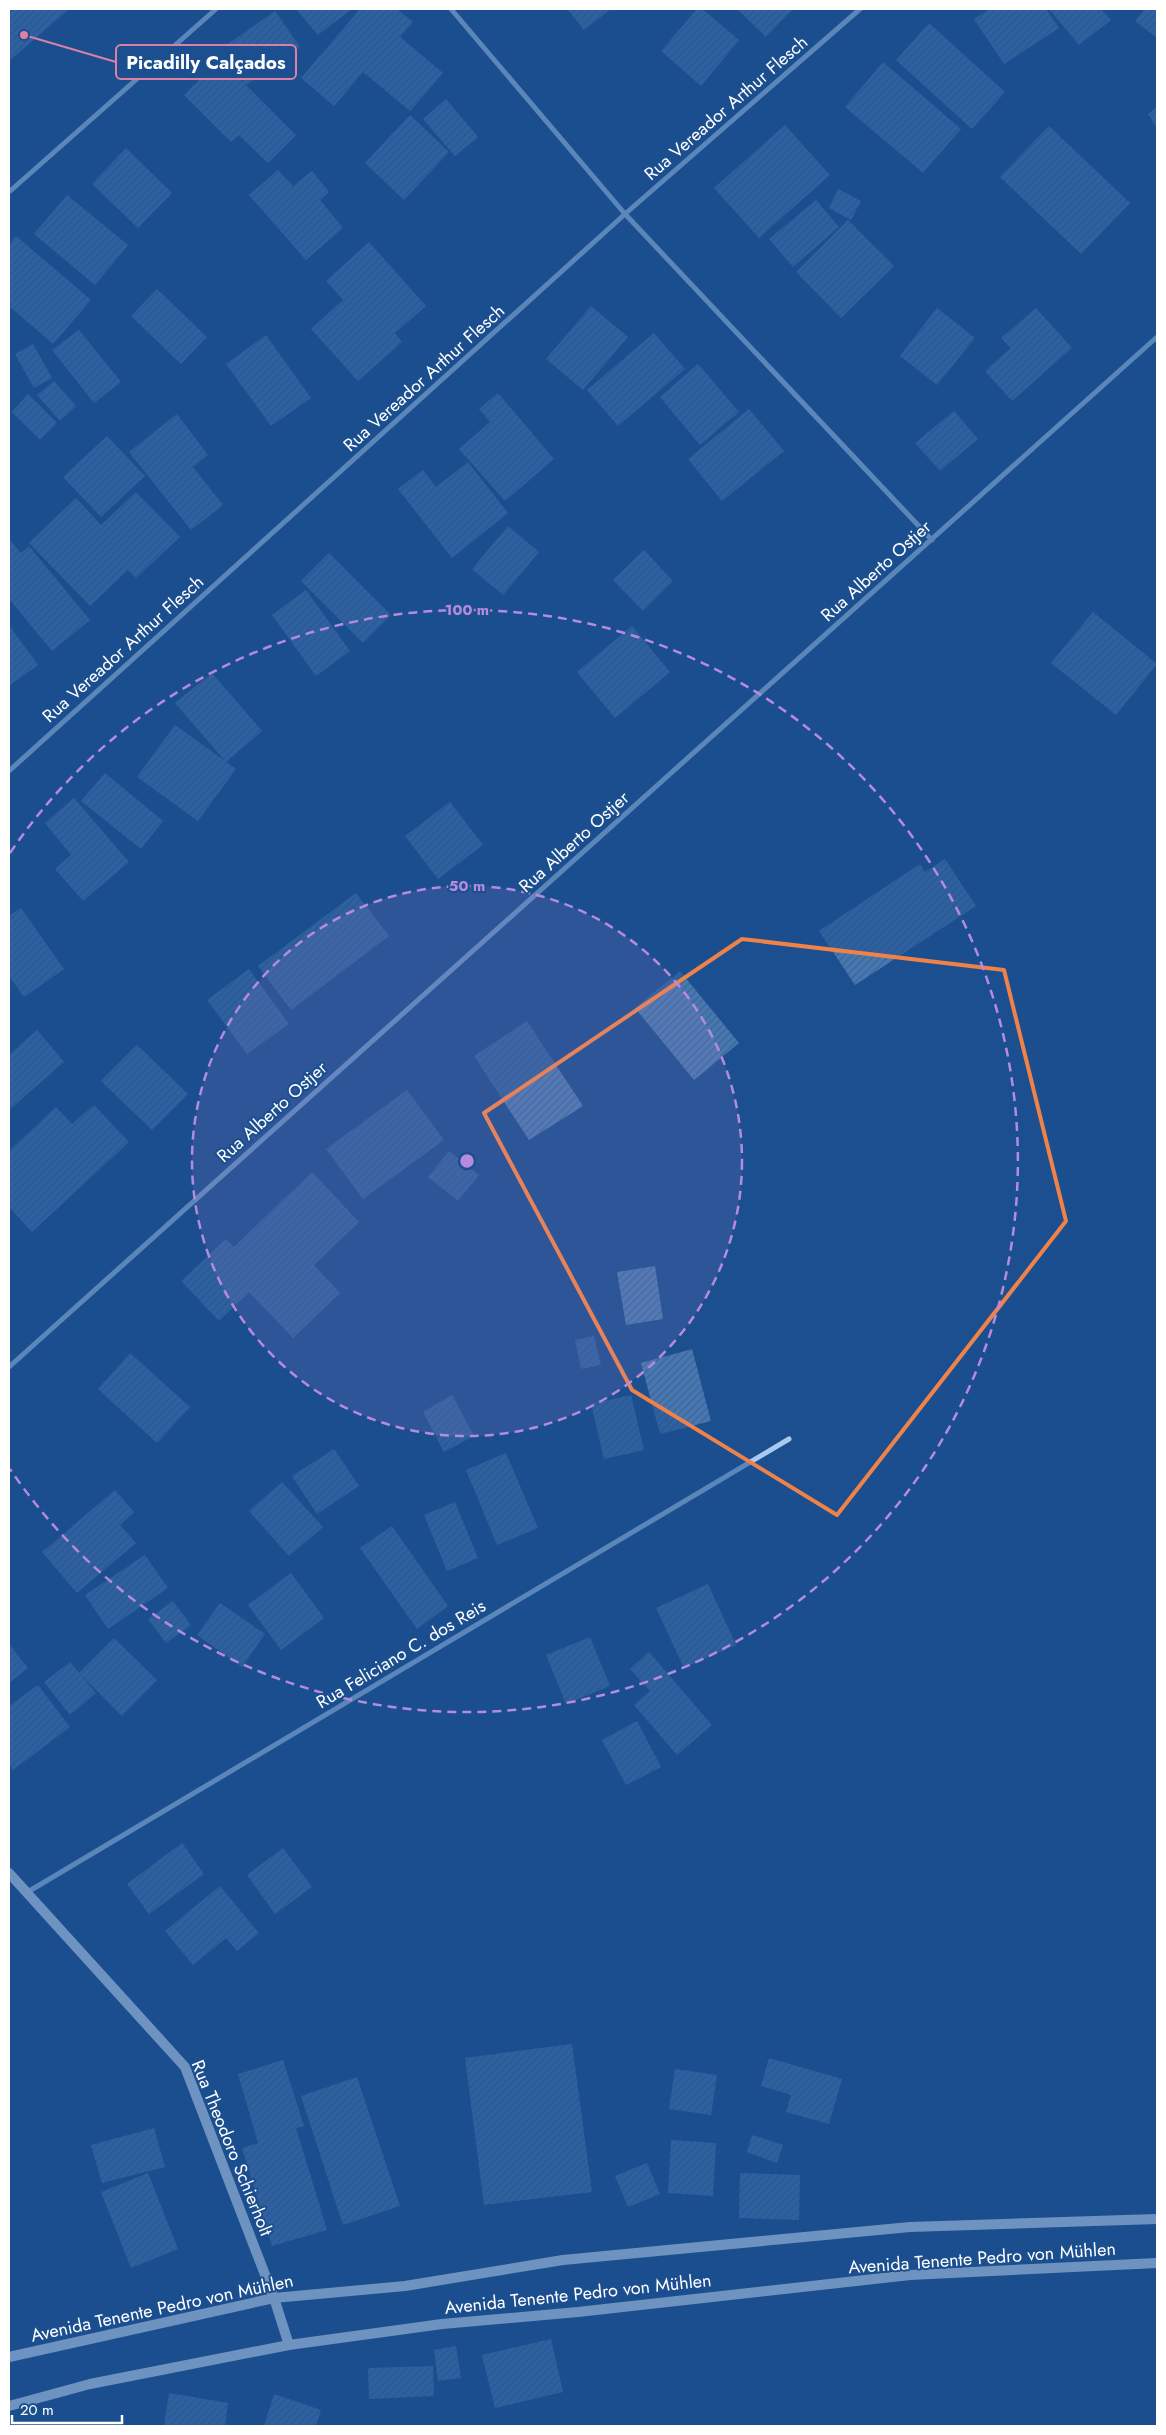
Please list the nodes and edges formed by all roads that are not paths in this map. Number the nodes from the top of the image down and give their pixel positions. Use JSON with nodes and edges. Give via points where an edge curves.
{"nodes":[{"id":1,"x":216,"y":9,"type":"edge"},
{"id":2,"x":451,"y":9,"type":"edge"},
{"id":3,"x":860,"y":9,"type":"edge"},
{"id":4,"x":9,"y":192,"type":"edge"},
{"id":5,"x":625,"y":214,"type":"junction"},
{"id":6,"x":1157,"y":337,"type":"edge"},
{"id":7,"x":932,"y":540,"type":"junction"},
{"id":8,"x":9,"y":771,"type":"edge"},
{"id":9,"x":9,"y":1367,"type":"edge"},
{"id":10,"x":789,"y":1439,"type":"dead end"},
{"id":11,"x":9,"y":1873,"type":"edge"},
{"id":12,"x":26,"y":1894,"type":"junction"},
{"id":13,"x":1157,"y":2218,"type":"edge"},
{"id":14,"x":1157,"y":2263,"type":"edge"},
{"id":15,"x":274,"y":2298,"type":"junction"},
{"id":16,"x":289,"y":2345,"type":"junction"},
{"id":17,"x":9,"y":2357,"type":"edge"},
{"id":18,"x":9,"y":2406,"type":"edge"}],
"edges":[{"from":1,"to":4,"type":"street"},
{"from":2,"to":5,"type":"street"},
{"from":3,"to":5,"type":"street","name":"Rua Vereador Arthur Flesch"},
{"from":5,"to":7,"type":"street"},
{"from":5,"to":8,"type":"street","name":"Rua Vereador Arthur Flesch"},
{"from":6,"to":7,"type":"street","name":"Rua Alberto Ostjer"},
{"from":7,"to":9,"type":"street","name":"Rua Alberto Ostjer"},
{"from":10,"to":12,"type":"street","name":"Rua Feliciano C. dos Reis"},
{"from":11,"to":12,"type":"main road","name":"Rua Theodoro Schierholt"},
{"from":12,"to":15,"type":"main road","name":"Rua Theodoro Schierholt","via":[[185,2066]]},
{"from":13,"to":15,"type":"main road","name":"Avenida Tenente Pedro von Mühlen","via":[[900,2228],[563,2260],[405,2286]]},
{"from":14,"to":16,"type":"main road","name":"Avenida Tenente Pedro von Mühlen","via":[[910,2275],[442,2324]]},
{"from":15,"to":16,"type":"main road","name":"Rua Theodoro Schierholt"},
{"from":15,"to":17,"type":"main road","name":"Avenida Tenente Pedro von Mühlen"},
{"from":16,"to":18,"type":"main road","name":"Avenida Tenente Pedro von Mühlen","via":[[90,2384]]}]}
